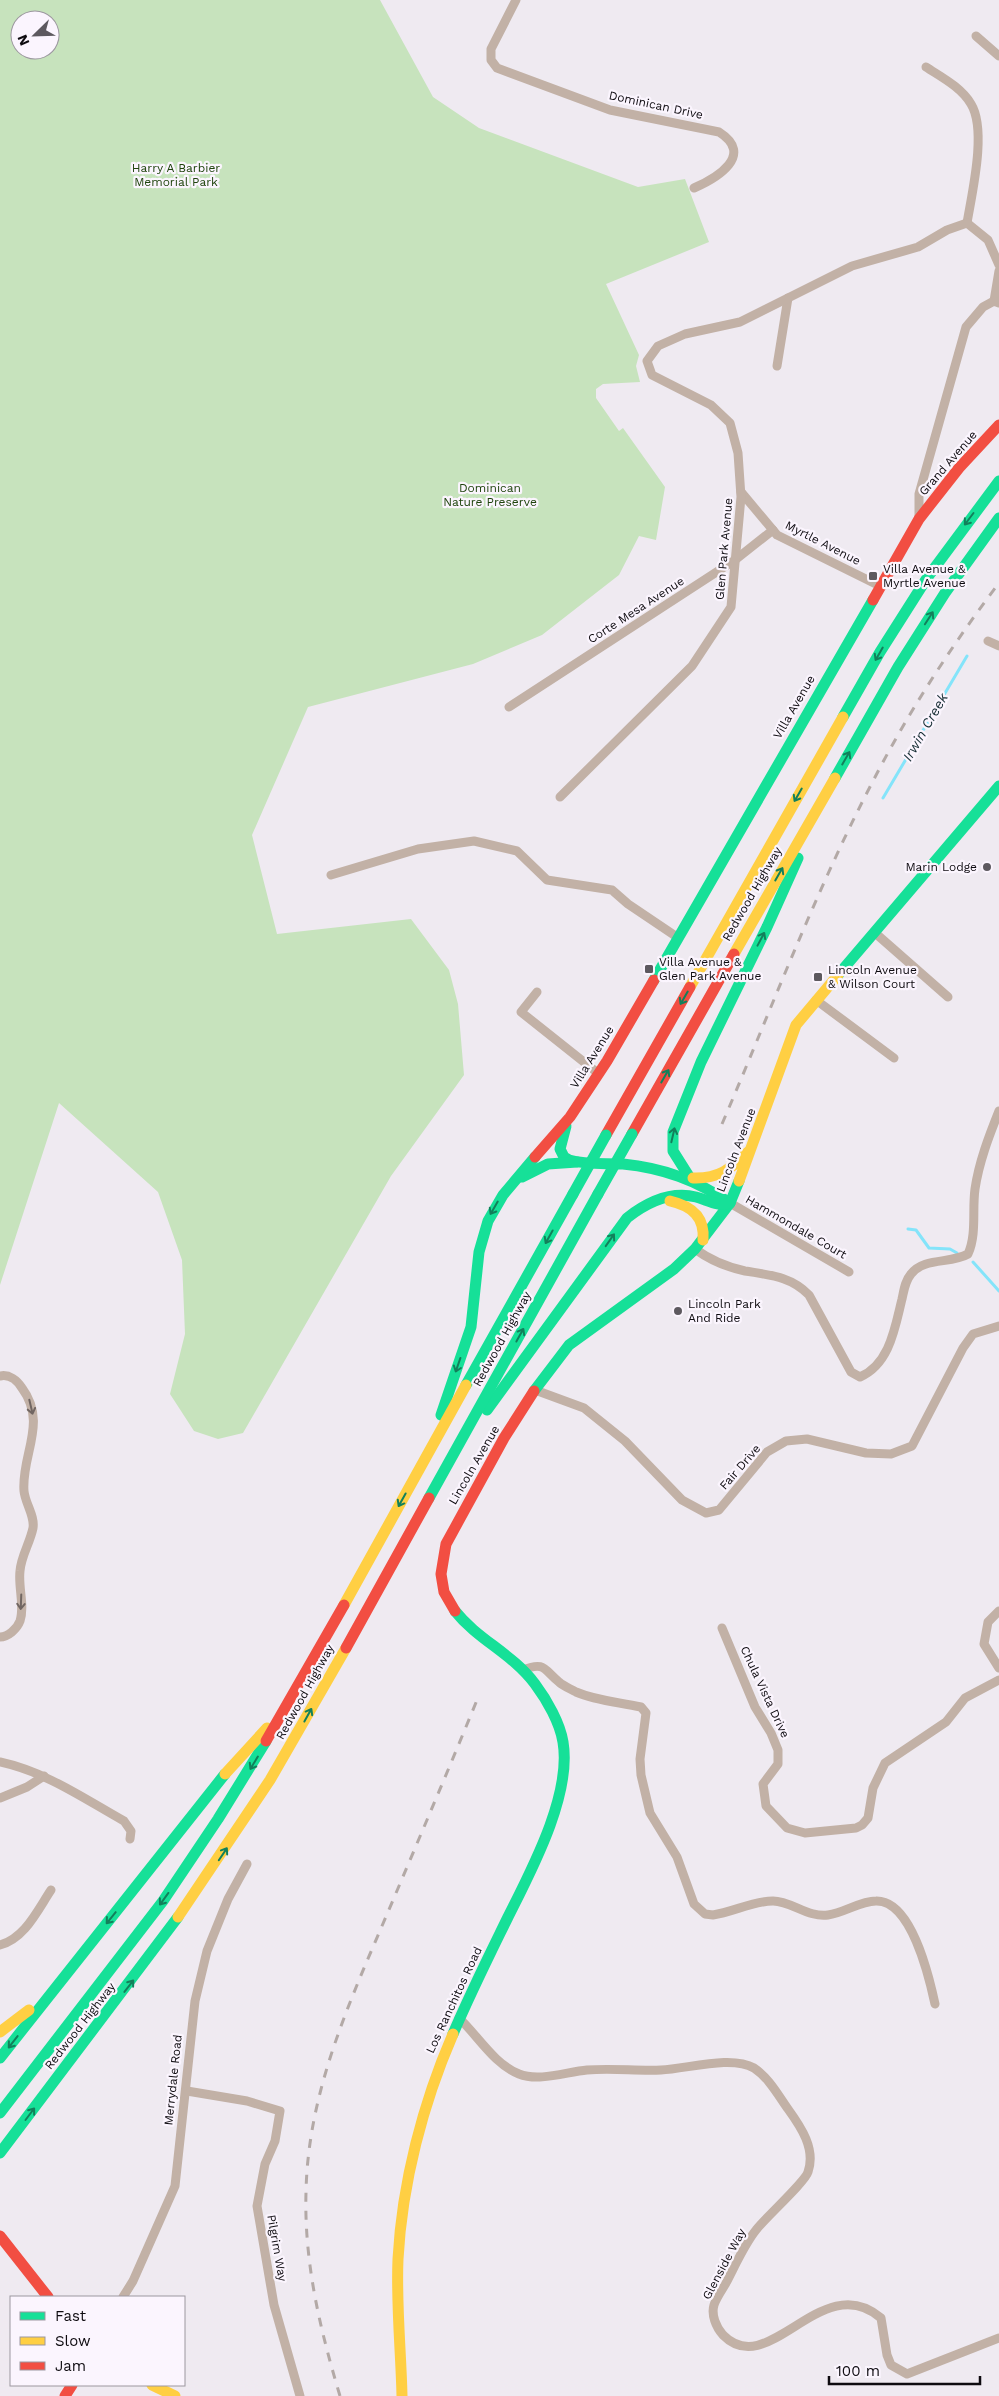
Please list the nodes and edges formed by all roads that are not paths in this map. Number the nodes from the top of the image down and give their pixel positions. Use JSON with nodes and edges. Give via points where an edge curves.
{"nodes":[{"id":1,"x":516,"y":0,"type":"edge"},
{"id":2,"x":976,"y":36,"type":"dead end"},
{"id":3,"x":999,"y":56,"type":"edge"},
{"id":4,"x":926,"y":67,"type":"dead end"},
{"id":5,"x":694,"y":188,"type":"dead end"},
{"id":6,"x":967,"y":223,"type":"junction"},
{"id":7,"x":999,"y":265,"type":"edge"},
{"id":8,"x":999,"y":271,"type":"edge"},
{"id":9,"x":788,"y":298,"type":"junction"},
{"id":10,"x":997,"y":302,"type":"edge"},
{"id":11,"x":777,"y":366,"type":"dead end"},
{"id":12,"x":999,"y":425,"type":"edge"},
{"id":13,"x":999,"y":481,"type":"edge"},
{"id":14,"x":741,"y":492,"type":"junction"},
{"id":15,"x":999,"y":518,"type":"edge"},
{"id":16,"x":919,"y":519,"type":"junction"},
{"id":17,"x":773,"y":530,"type":"junction"},
{"id":18,"x":735,"y":560,"type":"junction"},
{"id":19,"x":880,"y":586,"type":"junction"},
{"id":20,"x":988,"y":641,"type":"dead end"},
{"id":21,"x":999,"y":646,"type":"edge"},
{"id":22,"x":509,"y":707,"type":"dead end"},
{"id":23,"x":999,"y":786,"type":"edge"},
{"id":24,"x":560,"y":797,"type":"dead end"},
{"id":25,"x":821,"y":800,"type":"junction"},
{"id":26,"x":331,"y":875,"type":"dead end"},
{"id":27,"x":874,"y":932,"type":"junction"},
{"id":28,"x":677,"y":937,"type":"junction"},
{"id":29,"x":537,"y":992,"type":"dead end"},
{"id":30,"x":948,"y":997,"type":"dead end"},
{"id":31,"x":816,"y":1000,"type":"junction"},
{"id":32,"x":894,"y":1058,"type":"dead end"},
{"id":33,"x":599,"y":1074,"type":"junction"},
{"id":34,"x":999,"y":1111,"type":"edge"},
{"id":35,"x":570,"y":1117,"type":"junction"},
{"id":36,"x":752,"y":1148,"type":"junction"},
{"id":37,"x":577,"y":1162,"type":"junction"},
{"id":38,"x":690,"y":1178,"type":"junction"},
{"id":39,"x":510,"y":1184,"type":"junction"},
{"id":40,"x":660,"y":1200,"type":"junction"},
{"id":41,"x":730,"y":1203,"type":"junction"},
{"id":42,"x":699,"y":1244,"type":"junction"},
{"id":43,"x":849,"y":1272,"type":"dead end"},
{"id":44,"x":999,"y":1326,"type":"edge"},
{"id":45,"x":0,"y":1376,"type":"edge"},
{"id":46,"x":535,"y":1390,"type":"junction"},
{"id":47,"x":454,"y":1454,"type":"junction"},
{"id":48,"x":426,"y":1457,"type":"junction"},
{"id":49,"x":999,"y":1611,"type":"edge"},
{"id":50,"x":722,"y":1628,"type":"dead end"},
{"id":51,"x":0,"y":1637,"type":"edge"},
{"id":52,"x":499,"y":1648,"type":"joint"},
{"id":53,"x":999,"y":1668,"type":"edge"},
{"id":54,"x":523,"y":1670,"type":"junction"},
{"id":55,"x":999,"y":1680,"type":"edge"},
{"id":56,"x":287,"y":1706,"type":"junction"},
{"id":57,"x":0,"y":1762,"type":"edge"},
{"id":58,"x":44,"y":1776,"type":"junction"},
{"id":59,"x":0,"y":1798,"type":"edge"},
{"id":60,"x":130,"y":1839,"type":"dead end"},
{"id":61,"x":247,"y":1864,"type":"dead end"},
{"id":62,"x":51,"y":1890,"type":"dead end"},
{"id":63,"x":98,"y":1934,"type":"junction"},
{"id":64,"x":0,"y":1945,"type":"edge"},
{"id":65,"x":935,"y":2004,"type":"dead end"},
{"id":66,"x":459,"y":2018,"type":"junction"},
{"id":67,"x":0,"y":2032,"type":"edge"},
{"id":68,"x":0,"y":2058,"type":"edge"},
{"id":69,"x":187,"y":2091,"type":"junction"},
{"id":70,"x":0,"y":2113,"type":"edge"},
{"id":71,"x":0,"y":2153,"type":"edge"},
{"id":72,"x":0,"y":2236,"type":"edge"},
{"id":73,"x":47,"y":2296,"type":"edge"},
{"id":74,"x":124,"y":2296,"type":"edge"},
{"id":75,"x":999,"y":2338,"type":"edge"},
{"id":76,"x":154,"y":2386,"type":"edge"},
{"id":77,"x":175,"y":2396,"type":"edge"},
{"id":78,"x":300,"y":2396,"type":"edge"},
{"id":79,"x":402,"y":2396,"type":"edge"}],
"edges":[{"from":1,"to":5,"type":"street","name":"Dominican Drive","via":[[491,49],[491,60],[497,68],[610,110],[719,132],[729,138],[734,149],[731,163],[717,178]]},
{"from":2,"to":3,"type":"street"},
{"from":4,"to":6,"type":"street","via":[[953,85],[971,104],[978,136]]},
{"from":6,"to":7,"type":"street","via":[[988,240]]},
{"from":6,"to":9,"type":"street","name":"Glen Park Avenue","via":[[947,230],[918,247],[852,266]]},
{"from":8,"to":10,"type":"street"},
{"from":9,"to":11,"type":"street"},
{"from":9,"to":14,"type":"street","name":"Glen Park Avenue","via":[[740,322],[685,334],[658,346],[648,361],[652,376],[711,405],[730,423],[738,453]]},
{"from":10,"to":16,"type":"street","via":[[983,307],[966,327],[919,494]]},
{"from":12,"to":16,"type":"main road","name":"Grand Avenue","via":[[959,468]]},
{"from":13,"to":48,"type":"main road","name":"Redwood Highway","one_way":true,"bridge":true,"via":[[927,578],[880,652]]},
{"from":14,"to":17,"type":"street","name":"Myrtle Avenue"},
{"from":14,"to":18,"type":"street","name":"Glen Park Avenue"},
{"from":25,"to":15,"type":"main road","name":"Redwood Highway","one_way":true,"via":[[916,637]]},
{"from":16,"to":19,"type":"main road","name":"Villa Avenue"},
{"from":17,"to":18,"type":"street","name":"Corte Mesa Avenue"},
{"from":17,"to":19,"type":"street","name":"Myrtle Avenue","via":[[776,535]]},
{"from":18,"to":22,"type":"street","name":"Corte Mesa Avenue"},
{"from":18,"to":24,"type":"street","name":"Glen Park Avenue","via":[[731,607],[692,666]]},
{"from":19,"to":28,"type":"main road","name":"Villa Avenue"},
{"from":20,"to":21,"type":"street"},
{"from":23,"to":27,"type":"main road","name":"Lincoln Avenue"},
{"from":38,"to":25,"type":"main road","one_way":true,"via":[[673,1153],[673,1132],[720,1023],[778,908]]},
{"from":47,"to":25,"type":"main road","name":"Redwood Highway","one_way":true,"bridge":true},
{"from":26,"to":28,"type":"street","via":[[418,849],[474,841],[517,851],[547,880],[612,890]]},
{"from":27,"to":30,"type":"street"},
{"from":27,"to":31,"type":"main road","name":"Lincoln Avenue"},
{"from":28,"to":33,"type":"main road","name":"Villa Avenue"},
{"from":29,"to":33,"type":"street","via":[[521,1012]]},
{"from":31,"to":32,"type":"street"},
{"from":31,"to":36,"type":"main road","name":"Lincoln Avenue","via":[[796,1025]]},
{"from":33,"to":35,"type":"main road","name":"Villa Avenue"},
{"from":34,"to":42,"type":"street","via":[[978,1172],[968,1254],[921,1266],[912,1272],[906,1282],[885,1353],[873,1371],[860,1377],[851,1372],[809,1295],[801,1287],[769,1273],[745,1271],[722,1264]]},
{"from":35,"to":37,"type":"main road","name":"Villa Avenue","via":[[559,1148],[564,1157]]},
{"from":35,"to":39,"type":"main road","name":"Villa Avenue"},
{"from":36,"to":38,"type":"main road","via":[[720,1176]]},
{"from":36,"to":41,"type":"main road","name":"Lincoln Avenue"},
{"from":37,"to":38,"type":"main road","via":[[648,1166]]},
{"from":37,"to":39,"type":"main road","via":[[548,1164]]},
{"from":38,"to":41,"type":"main road"},
{"from":39,"to":48,"type":"main road","name":"Villa Avenue","one_way":true,"via":[[485,1226],[470,1329]]},
{"from":40,"to":41,"type":"main road","via":[[688,1196],[719,1205]]},
{"from":40,"to":42,"type":"main road","via":[[693,1209],[702,1222]]},
{"from":47,"to":40,"type":"main road","one_way":true,"via":[[618,1230],[639,1209]]},
{"from":41,"to":42,"type":"main road","name":"Lincoln Avenue"},
{"from":41,"to":43,"type":"street","name":"Hammondale Court"},
{"from":42,"to":46,"type":"main road","name":"Lincoln Avenue","via":[[660,1281],[605,1317],[570,1345]]},
{"from":44,"to":46,"type":"street","name":"Fair Drive","via":[[973,1334],[912,1446],[891,1454],[866,1453],[807,1439],[786,1442],[767,1452],[719,1510],[706,1514],[682,1500],[625,1441],[584,1408]]},
{"from":45,"to":51,"type":"street","one_way":true,"via":[[11,1377],[18,1382],[32,1407],[32,1443],[24,1475],[24,1491],[33,1521],[19,1574],[20,1620],[14,1630]]},
{"from":46,"to":52,"type":"main road","name":"Lincoln Avenue","via":[[451,1532],[442,1561],[443,1588],[452,1608],[471,1630]]},
{"from":71,"to":47,"type":"main road","name":"Redwood Highway","one_way":true,"via":[[161,1943],[236,1835],[300,1730]]},
{"from":48,"to":56,"type":"main road","name":"Redwood Highway","one_way":true},
{"from":49,"to":53,"type":"street","via":[[988,1622],[984,1644]]},
{"from":50,"to":55,"type":"street","name":"Chula Vista Drive","via":[[755,1707],[778,1750],[778,1764],[762,1784],[766,1806],[780,1822],[800,1833],[839,1831],[862,1825],[868,1818],[877,1776],[886,1763],[946,1722],[966,1698]]},
{"from":52,"to":54,"type":"main road","name":"Los Ranchitos Road"},
{"from":54,"to":65,"type":"street","via":[[540,1666],[559,1683],[575,1691],[592,1698],[641,1707],[646,1713],[640,1759],[650,1813],[677,1857],[698,1910],[713,1915],[774,1901],[818,1915],[828,1915],[874,1900],[886,1902],[905,1919]]},
{"from":54,"to":66,"type":"main road","name":"Los Ranchitos Road","via":[[542,1693],[556,1721],[563,1742],[562,1783],[539,1856]]},
{"from":56,"to":63,"type":"main road","one_way":true,"via":[[221,1778]]},
{"from":56,"to":70,"type":"main road","name":"Redwood Highway","one_way":true,"via":[[228,1804],[170,1891]]},
{"from":57,"to":58,"type":"street","via":[[24,1767]]},
{"from":58,"to":59,"type":"street"},
{"from":58,"to":60,"type":"street","via":[[124,1821],[131,1831]]},
{"from":61,"to":69,"type":"street","name":"Merrydale Road","via":[[228,1899],[207,1951],[195,2000]]},
{"from":62,"to":64,"type":"street","via":[[20,1934]]},
{"from":63,"to":67,"type":"main road","via":[[32,2007]]},
{"from":63,"to":68,"type":"main road","one_way":true},
{"from":66,"to":75,"type":"street","name":"Glenside Way","via":[[497,2059],[521,2075],[538,2077],[619,2068],[659,2070],[720,2062],[743,2064],[764,2077],[804,2132],[809,2153],[808,2174],[755,2231],[714,2305],[714,2320],[730,2341],[740,2346],[755,2346],[825,2310],[852,2304],[866,2307],[881,2318],[891,2365],[907,2374]]},
{"from":66,"to":79,"type":"main road","name":"Los Ranchitos Road","via":[[427,2108],[412,2162],[402,2220],[398,2303]]},
{"from":69,"to":74,"type":"street","name":"Merrydale Road","via":[[175,2186]]},
{"from":69,"to":78,"type":"street","name":"Pilgrim Way","via":[[247,2101],[280,2111],[257,2206],[274,2305]]},
{"from":72,"to":73,"type":"main road"},
{"from":76,"to":77,"type":"main road"}]}
